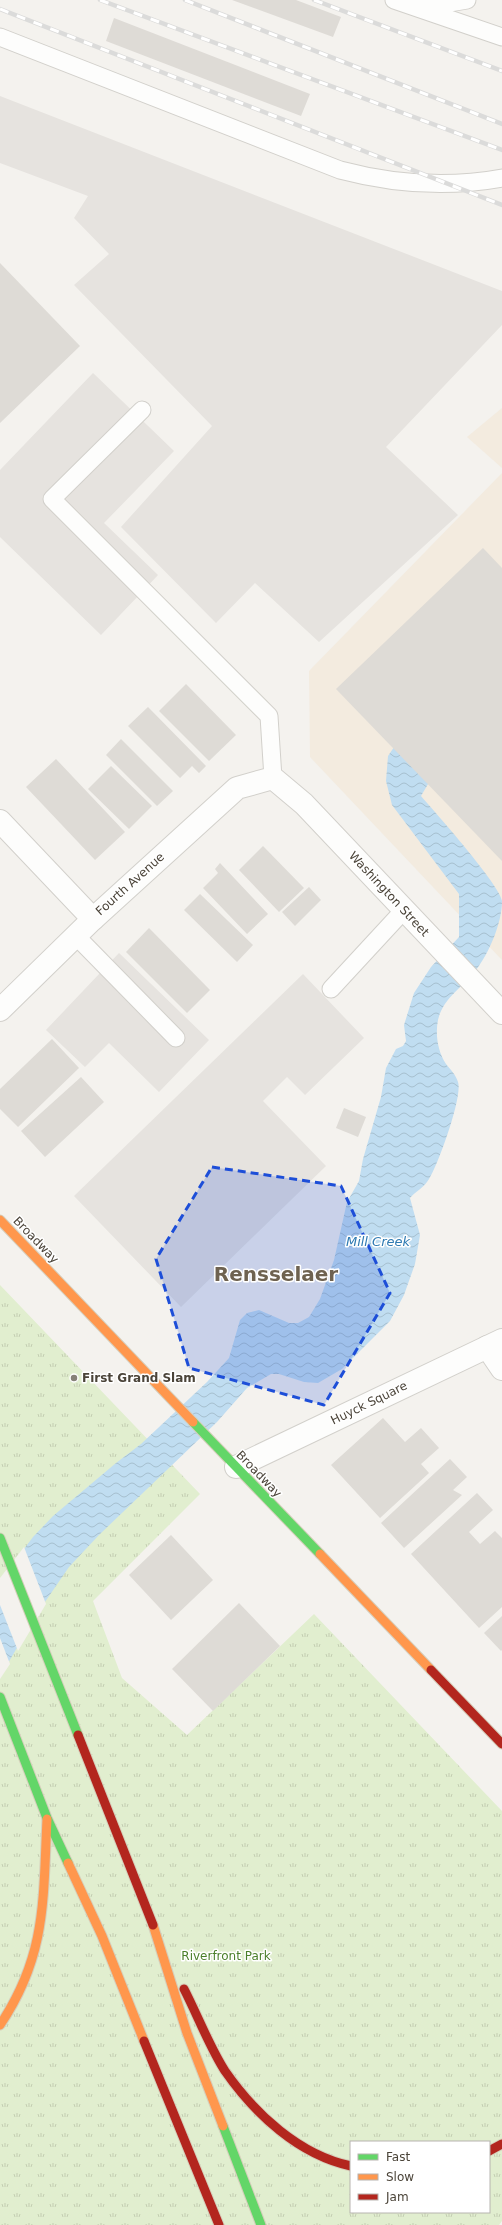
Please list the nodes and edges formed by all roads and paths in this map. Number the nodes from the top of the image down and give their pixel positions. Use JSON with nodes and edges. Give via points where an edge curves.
{"nodes":[{"id":1,"x":394,"y":0,"type":"edge"},
{"id":2,"x":467,"y":0,"type":"edge"},
{"id":3,"x":417,"y":9,"type":"junction"},
{"id":4,"x":502,"y":36,"type":"edge"},
{"id":5,"x":0,"y":37,"type":"edge"},
{"id":6,"x":502,"y":178,"type":"edge"},
{"id":7,"x":142,"y":410,"type":"dead end"},
{"id":8,"x":273,"y":778,"type":"junction"},
{"id":9,"x":0,"y":822,"type":"edge"},
{"id":10,"x":404,"y":910,"type":"junction"},
{"id":11,"x":93,"y":919,"type":"junction"},
{"id":12,"x":75,"y":936,"type":"junction"},
{"id":13,"x":331,"y":988,"type":"dead end"},
{"id":14,"x":0,"y":1010,"type":"edge"},
{"id":15,"x":502,"y":1013,"type":"edge"},
{"id":16,"x":176,"y":1038,"type":"dead end"},
{"id":17,"x":0,"y":1220,"type":"edge"},
{"id":18,"x":494,"y":1343,"type":"edge"},
{"id":19,"x":502,"y":1369,"type":"edge"},
{"id":20,"x":233,"y":1464,"type":"junction"},
{"id":21,"x":0,"y":1538,"type":"edge"},
{"id":22,"x":0,"y":1696,"type":"edge"},
{"id":23,"x":502,"y":1744,"type":"edge"},
{"id":24,"x":47,"y":1818,"type":"junction"},
{"id":25,"x":155,"y":1931,"type":"junction"},
{"id":26,"x":0,"y":2025,"type":"edge"},
{"id":27,"x":502,"y":2144,"type":"edge"},
{"id":28,"x":490,"y":2150,"type":"edge"},
{"id":29,"x":350,"y":2166,"type":"edge"},
{"id":30,"x":219,"y":2225,"type":"edge"},
{"id":31,"x":261,"y":2225,"type":"edge"}],
"edges":[{"from":1,"to":3,"type":"lane"},
{"from":2,"to":3,"type":"lane"},
{"from":3,"to":4,"type":"lane"},
{"from":5,"to":6,"type":"lane","via":[[340,170],[386,181],[414,184],[473,182]]},
{"from":7,"to":8,"type":"lane","via":[[52,499],[269,716]]},
{"from":8,"to":10,"type":"street","name":"Washington Street","via":[[304,804]]},
{"from":8,"to":11,"type":"street","name":"Fourth Avenue","via":[[237,788]]},
{"from":9,"to":11,"type":"street"},
{"from":10,"to":13,"type":"lane"},
{"from":10,"to":15,"type":"street","name":"Washington Street"},
{"from":11,"to":12,"type":"street","name":"Fourth Avenue"},
{"from":12,"to":14,"type":"street","name":"Fourth Avenue"},
{"from":12,"to":16,"type":"lane"},
{"from":17,"to":20,"type":"main road","name":"Broadway"},
{"from":18,"to":19,"type":"street"},
{"from":18,"to":20,"type":"street","name":"Huyck Square"},
{"from":20,"to":23,"type":"main road","name":"Broadway"},
{"from":21,"to":25,"type":"main road"},
{"from":22,"to":24,"type":"main road"},
{"from":24,"to":26,"type":"main road","via":[[43,1911],[38,1940],[23,1985]]},
{"from":24,"to":30,"type":"main road","via":[[102,1936]]},
{"from":25,"to":29,"type":"main road","via":[[225,2070],[259,2112],[296,2143],[337,2163]]},
{"from":25,"to":31,"type":"main road","via":[[187,2033]]},
{"from":27,"to":28,"type":"main road"}]}
